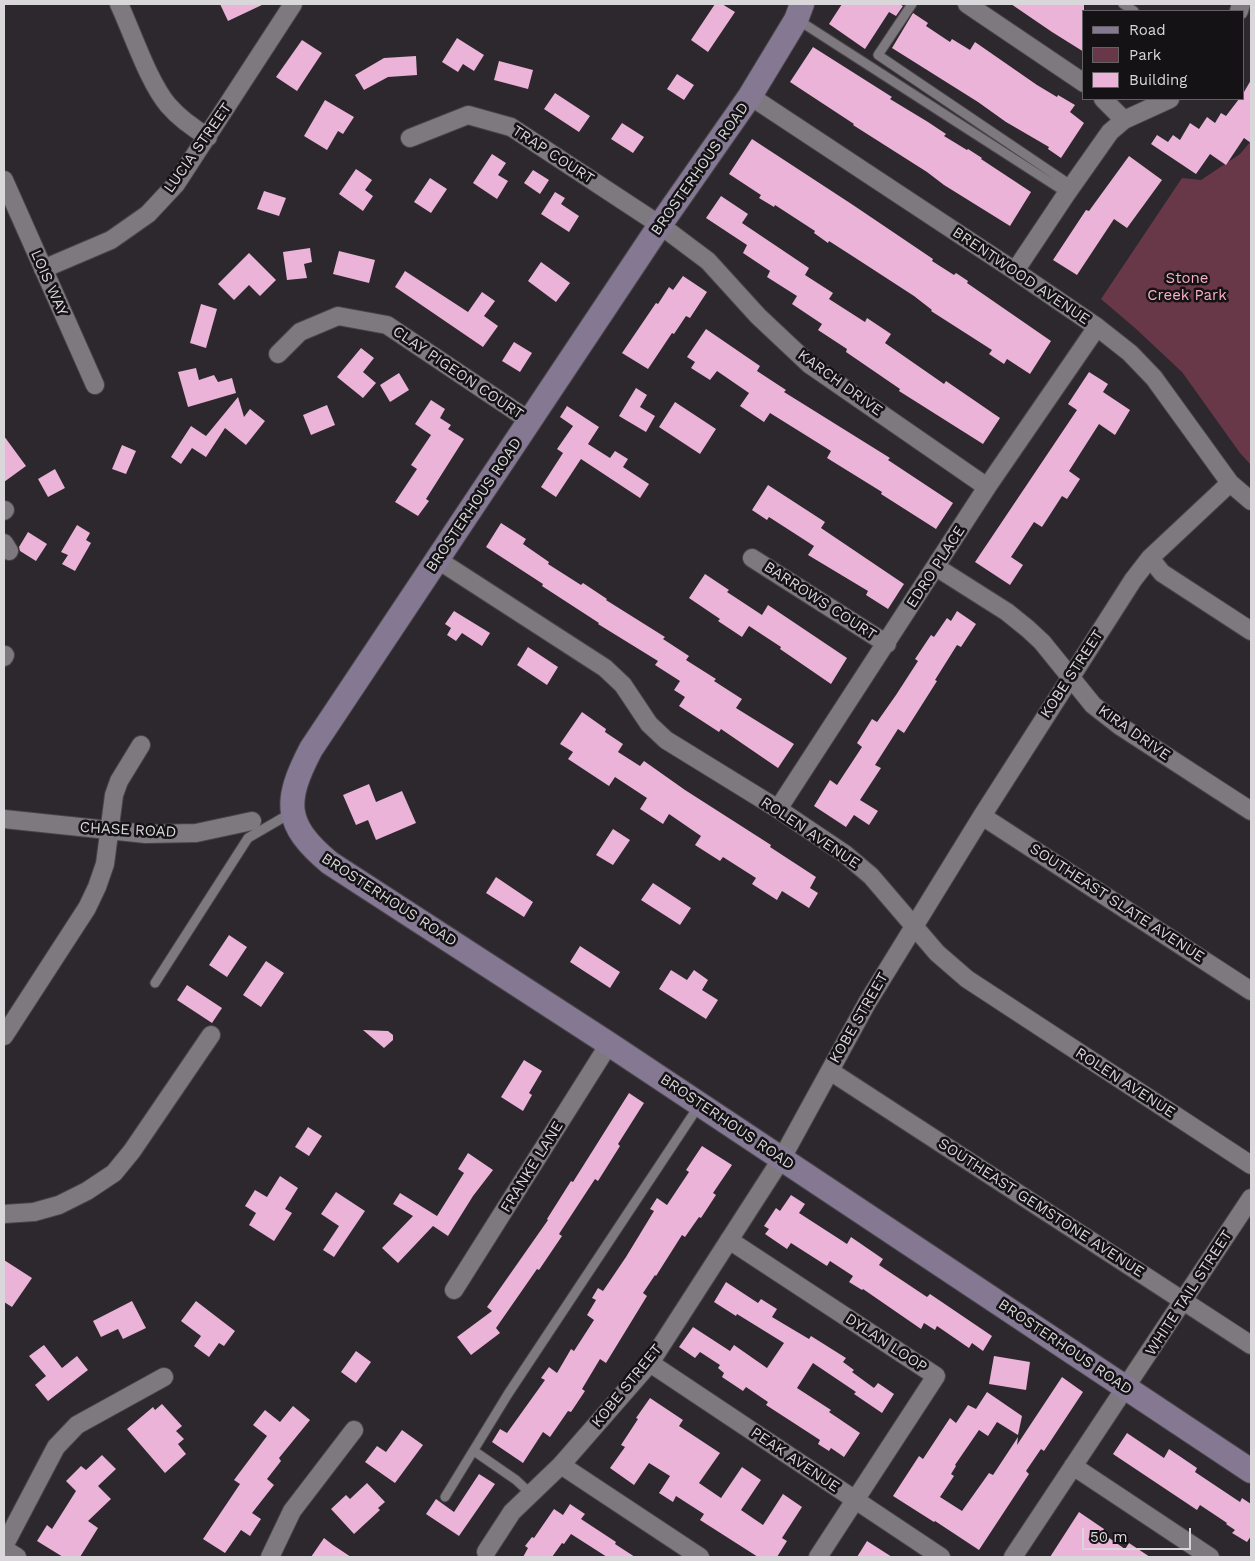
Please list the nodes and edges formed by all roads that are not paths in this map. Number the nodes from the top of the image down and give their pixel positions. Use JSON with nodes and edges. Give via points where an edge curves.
{"nodes":[{"id":1,"x":119,"y":4,"type":"edge"},
{"id":2,"x":294,"y":4,"type":"edge"},
{"id":3,"x":912,"y":4,"type":"edge"},
{"id":4,"x":967,"y":4,"type":"edge"},
{"id":5,"x":799,"y":12,"type":"edge"},
{"id":6,"x":1082,"y":82,"type":"edge"},
{"id":7,"x":750,"y":96,"type":"junction"},
{"id":8,"x":1104,"y":100,"type":"edge"},
{"id":9,"x":1168,"y":100,"type":"edge"},
{"id":10,"x":1124,"y":120,"type":"junction"},
{"id":11,"x":208,"y":137,"type":"junction"},
{"id":12,"x":410,"y":138,"type":"dead end"},
{"id":13,"x":4,"y":180,"type":"edge"},
{"id":14,"x":1069,"y":190,"type":"junction"},
{"id":15,"x":660,"y":225,"type":"junction"},
{"id":16,"x":43,"y":269,"type":"junction"},
{"id":17,"x":1015,"y":271,"type":"junction"},
{"id":18,"x":1097,"y":326,"type":"junction"},
{"id":19,"x":278,"y":354,"type":"dead end"},
{"id":20,"x":95,"y":385,"type":"dead end"},
{"id":21,"x":530,"y":422,"type":"junction"},
{"id":22,"x":1230,"y":483,"type":"junction"},
{"id":23,"x":987,"y":487,"type":"junction"},
{"id":24,"x":1251,"y":501,"type":"edge"},
{"id":25,"x":752,"y":558,"type":"dead end"},
{"id":26,"x":1150,"y":558,"type":"junction"},
{"id":27,"x":438,"y":560,"type":"junction"},
{"id":28,"x":936,"y":567,"type":"junction"},
{"id":29,"x":1251,"y":631,"type":"edge"},
{"id":30,"x":887,"y":644,"type":"junction"},
{"id":31,"x":1070,"y":678,"type":"junction"},
{"id":32,"x":141,"y":745,"type":"dead end"},
{"id":33,"x":778,"y":809,"type":"junction"},
{"id":34,"x":1251,"y":811,"type":"edge"},
{"id":35,"x":292,"y":813,"type":"junction"},
{"id":36,"x":982,"y":816,"type":"junction"},
{"id":37,"x":4,"y":819,"type":"edge"},
{"id":38,"x":252,"y":821,"type":"dead end"},
{"id":39,"x":108,"y":831,"type":"junction"},
{"id":40,"x":914,"y":926,"type":"junction"},
{"id":41,"x":155,"y":983,"type":"dead end"},
{"id":42,"x":1251,"y":990,"type":"edge"},
{"id":43,"x":211,"y":1035,"type":"dead end"},
{"id":44,"x":4,"y":1036,"type":"edge"},
{"id":45,"x":609,"y":1044,"type":"junction"},
{"id":46,"x":830,"y":1071,"type":"junction"},
{"id":47,"x":700,"y":1104,"type":"junction"},
{"id":48,"x":782,"y":1158,"type":"junction"},
{"id":49,"x":1251,"y":1165,"type":"edge"},
{"id":50,"x":1251,"y":1198,"type":"edge"},
{"id":51,"x":4,"y":1214,"type":"edge"},
{"id":52,"x":729,"y":1240,"type":"junction"},
{"id":53,"x":454,"y":1290,"type":"dead end"},
{"id":54,"x":1183,"y":1300,"type":"junction"},
{"id":55,"x":1251,"y":1345,"type":"edge"},
{"id":56,"x":650,"y":1363,"type":"junction"},
{"id":57,"x":164,"y":1377,"type":"dead end"},
{"id":58,"x":1126,"y":1388,"type":"junction"},
{"id":59,"x":354,"y":1430,"type":"dead end"},
{"id":60,"x":474,"y":1452,"type":"junction"},
{"id":61,"x":561,"y":1464,"type":"junction"},
{"id":62,"x":1073,"y":1466,"type":"junction"},
{"id":63,"x":1251,"y":1471,"type":"edge"},
{"id":64,"x":531,"y":1494,"type":"junction"},
{"id":65,"x":445,"y":1498,"type":"dead end"},
{"id":66,"x":856,"y":1500,"type":"junction"},
{"id":67,"x":4,"y":1548,"type":"edge"},
{"id":68,"x":486,"y":1552,"type":"dead end"},
{"id":69,"x":691,"y":1555,"type":"edge"},
{"id":70,"x":17,"y":1557,"type":"edge"},
{"id":71,"x":270,"y":1557,"type":"edge"},
{"id":72,"x":818,"y":1557,"type":"edge"},
{"id":73,"x":941,"y":1557,"type":"edge"},
{"id":74,"x":1013,"y":1557,"type":"edge"},
{"id":75,"x":1210,"y":1557,"type":"edge"}],
"edges":[{"from":1,"to":11,"type":"street","via":[[167,104],[184,121]]},
{"from":2,"to":11,"type":"street","name":"LUCIA STREET"},
{"from":3,"to":14,"type":"lane","via":[[878,55]]},
{"from":4,"to":6,"type":"street"},
{"from":5,"to":7,"type":"street","name":"BROSTERHOUS ROAD"},
{"from":5,"to":14,"type":"lane"},
{"from":7,"to":15,"type":"street","name":"BROSTERHOUS ROAD"},
{"from":7,"to":17,"type":"street","name":"BRENTWOOD AVENUE"},
{"from":8,"to":10,"type":"street"},
{"from":9,"to":10,"type":"street"},
{"from":10,"to":14,"type":"street","via":[[1110,132]]},
{"from":11,"to":16,"type":"street","name":"LUCIA STREET","via":[[176,184],[148,214],[111,240]]},
{"from":12,"to":15,"type":"street","name":"TRAP COURT","via":[[468,115],[512,127]]},
{"from":13,"to":16,"type":"street","name":"LOIS WAY"},
{"from":14,"to":17,"type":"street"},
{"from":15,"to":21,"type":"street","name":"BROSTERHOUS ROAD"},
{"from":15,"to":23,"type":"street","name":"KARCH DRIVE","via":[[708,261],[758,316],[809,364]]},
{"from":16,"to":20,"type":"street","name":"LOIS WAY"},
{"from":17,"to":18,"type":"street","name":"BRENTWOOD AVENUE"},
{"from":18,"to":22,"type":"street","name":"BRENTWOOD AVENUE","via":[[1154,378]]},
{"from":18,"to":23,"type":"street","name":"EDRO PLACE"},
{"from":19,"to":21,"type":"street","name":"CLAY PIGEON COURT","via":[[300,332],[338,316],[387,325]]},
{"from":21,"to":27,"type":"street","name":"BROSTERHOUS ROAD"},
{"from":22,"to":24,"type":"street","name":"BRENTWOOD AVENUE"},
{"from":22,"to":26,"type":"street","name":"KOBE STREET"},
{"from":23,"to":28,"type":"street","name":"EDRO PLACE"},
{"from":25,"to":30,"type":"street","name":"BARROWS COURT"},
{"from":26,"to":29,"type":"street","via":[[1162,573]]},
{"from":26,"to":31,"type":"street","name":"KOBE STREET"},
{"from":27,"to":33,"type":"street","name":"ROLEN AVENUE","via":[[605,668],[624,685],[649,724],[666,740]]},
{"from":27,"to":35,"type":"street","name":"BROSTERHOUS ROAD","via":[[311,749],[293,792]]},
{"from":28,"to":30,"type":"street","name":"EDRO PLACE"},
{"from":28,"to":31,"type":"street","name":"KIRA DRIVE","via":[[1028,629]]},
{"from":30,"to":33,"type":"street","name":"EDRO PLACE"},
{"from":31,"to":34,"type":"street","name":"KIRA DRIVE","via":[[1093,705],[1120,726]]},
{"from":31,"to":36,"type":"street","name":"KOBE STREET"},
{"from":32,"to":39,"type":"street","via":[[119,780]]},
{"from":33,"to":40,"type":"street","name":"ROLEN AVENUE","via":[[845,854],[871,876]]},
{"from":35,"to":41,"type":"lane","via":[[248,838]]},
{"from":35,"to":45,"type":"street","name":"BROSTERHOUS ROAD","via":[[300,832],[330,863]]},
{"from":36,"to":40,"type":"street","name":"KOBE STREET"},
{"from":36,"to":42,"type":"street","name":"SOUTHEAST SLATE AVENUE"},
{"from":37,"to":39,"type":"street","name":"CHASE ROAD"},
{"from":38,"to":39,"type":"street","name":"CHASE ROAD","via":[[196,833]]},
{"from":39,"to":44,"type":"street","via":[[105,864],[87,908]]},
{"from":40,"to":46,"type":"street","name":"KOBE STREET","via":[[866,1003]]},
{"from":40,"to":49,"type":"street","name":"ROLEN AVENUE","via":[[937,953],[967,979]]},
{"from":43,"to":51,"type":"street","via":[[132,1152],[114,1173],[88,1191],[59,1204],[34,1212]]},
{"from":45,"to":47,"type":"street","name":"BROSTERHOUS ROAD"},
{"from":45,"to":53,"type":"street","name":"FRANKE LANE"},
{"from":46,"to":48,"type":"street","name":"KOBE STREET"},
{"from":46,"to":54,"type":"street","name":"SOUTHEAST GEMSTONE AVENUE"},
{"from":47,"to":48,"type":"street","name":"BROSTERHOUS ROAD"},
{"from":47,"to":60,"type":"lane","via":[[508,1394]]},
{"from":48,"to":52,"type":"street","name":"KOBE STREET"},
{"from":48,"to":58,"type":"street","name":"BROSTERHOUS ROAD"},
{"from":50,"to":54,"type":"street","name":"WHITE TAIL STREET"},
{"from":52,"to":56,"type":"street","name":"KOBE STREET"},
{"from":52,"to":66,"type":"street","name":"DYLAN LOOP","via":[[936,1376]]},
{"from":54,"to":55,"type":"street","name":"SOUTHEAST GEMSTONE AVENUE"},
{"from":54,"to":58,"type":"street","name":"WHITE TAIL STREET"},
{"from":56,"to":61,"type":"street","name":"KOBE STREET"},
{"from":56,"to":66,"type":"street","name":"PEAK AVENUE"},
{"from":57,"to":67,"type":"street","via":[[77,1425],[56,1447]]},
{"from":58,"to":62,"type":"street","name":"WHITE TAIL STREET"},
{"from":58,"to":63,"type":"street","name":"BROSTERHOUS ROAD"},
{"from":59,"to":71,"type":"street","via":[[292,1512]]},
{"from":60,"to":64,"type":"lane"},
{"from":60,"to":65,"type":"lane"},
{"from":61,"to":64,"type":"street","name":"KOBE STREET"},
{"from":61,"to":69,"type":"street"},
{"from":62,"to":74,"type":"street","name":"WHITE TAIL STREET"},
{"from":62,"to":75,"type":"street"},
{"from":64,"to":68,"type":"street","name":"KOBE STREET","via":[[512,1512]]},
{"from":66,"to":72,"type":"street","name":"DYLAN LOOP"},
{"from":66,"to":73,"type":"street","name":"PEAK AVENUE"},
{"from":67,"to":70,"type":"street"}]}
